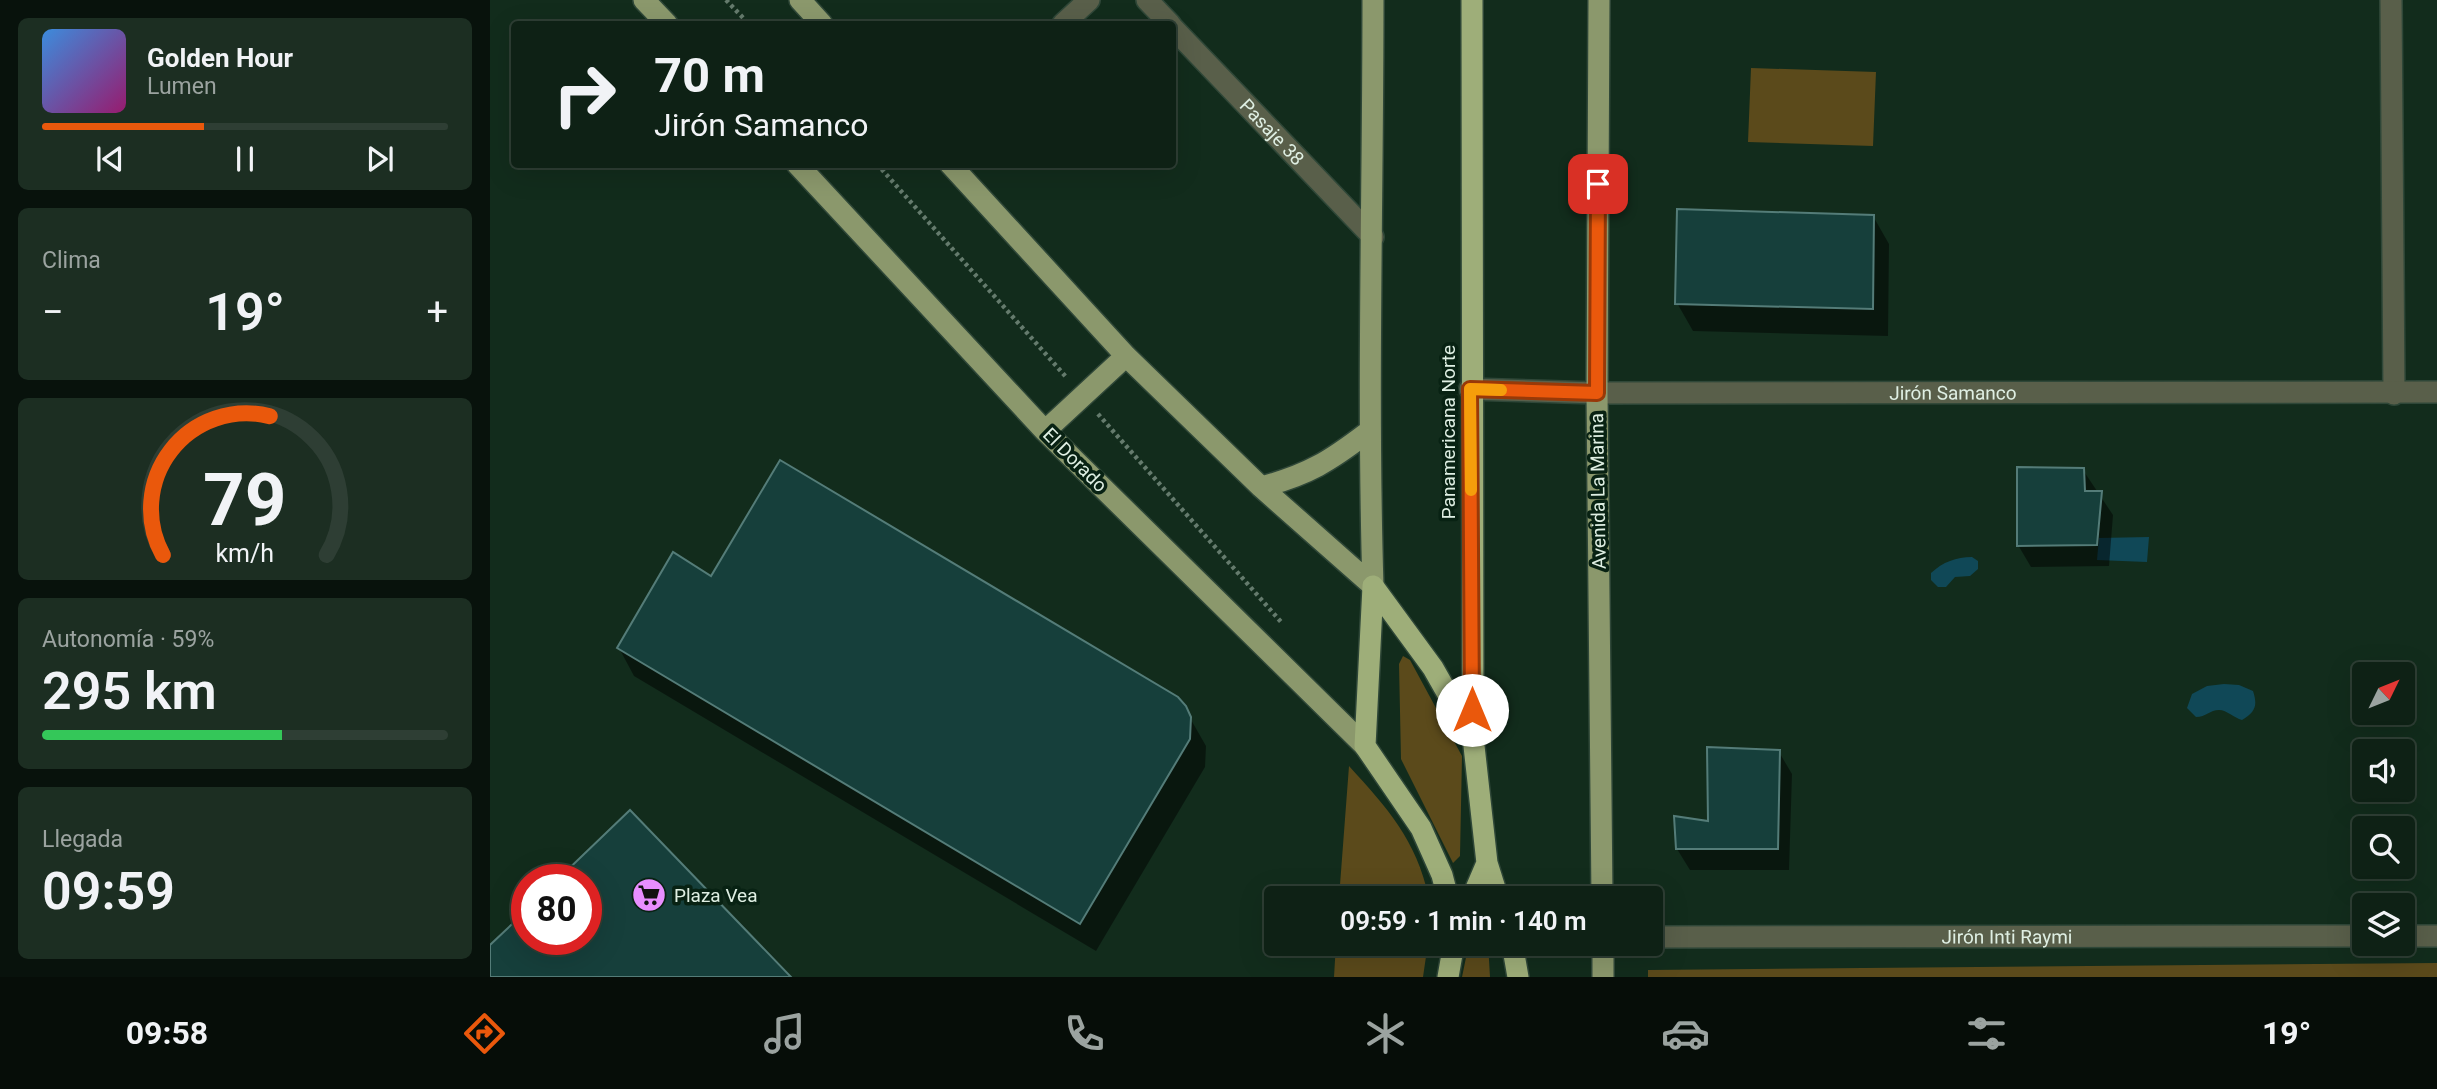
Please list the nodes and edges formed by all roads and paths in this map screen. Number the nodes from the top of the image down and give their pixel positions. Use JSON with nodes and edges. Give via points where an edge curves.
{"nodes":[{"id":1,"x":644,"y":0,"type":"edge"},
{"id":2,"x":726,"y":0,"type":"edge"},
{"id":3,"x":800,"y":0,"type":"edge"},
{"id":4,"x":1089,"y":0,"type":"edge"},
{"id":5,"x":1147,"y":0,"type":"edge"},
{"id":6,"x":1373,"y":0,"type":"edge"},
{"id":7,"x":1472,"y":0,"type":"edge"},
{"id":8,"x":1599,"y":0,"type":"edge"},
{"id":9,"x":2391,"y":0,"type":"edge"},
{"id":10,"x":664,"y":21,"type":"edge"},
{"id":11,"x":746,"y":21,"type":"edge"},
{"id":12,"x":819,"y":21,"type":"edge"},
{"id":13,"x":1066,"y":21,"type":"edge"},
{"id":14,"x":1166,"y":21,"type":"edge"},
{"id":15,"x":1176,"y":31,"type":"edge"},
{"id":16,"x":801,"y":168,"type":"edge"},
{"id":17,"x":954,"y":168,"type":"edge"},
{"id":18,"x":1373,"y":237,"type":"junction"},
{"id":19,"x":1126,"y":356,"type":"junction"},
{"id":20,"x":1470,"y":389,"type":"junction"},
{"id":21,"x":2437,"y":392,"type":"edge"},
{"id":22,"x":1597,"y":393,"type":"junction"},
{"id":23,"x":2394,"y":394,"type":"junction"},
{"id":24,"x":1045,"y":430,"type":"junction"},
{"id":25,"x":1368,"y":432,"type":"junction"},
{"id":26,"x":1261,"y":487,"type":"junction"},
{"id":27,"x":1373,"y":586,"type":"junction"},
{"id":28,"x":1472,"y":737,"type":"junction"},
{"id":29,"x":1365,"y":746,"type":"junction"},
{"id":30,"x":1487,"y":863,"type":"junction"},
{"id":31,"x":1445,"y":886,"type":"edge"},
{"id":32,"x":1477,"y":886,"type":"edge"},
{"id":33,"x":1494,"y":886,"type":"edge"},
{"id":34,"x":1602,"y":886,"type":"edge"},
{"id":35,"x":2352,"y":936,"type":"edge"},
{"id":36,"x":2415,"y":936,"type":"edge"},
{"id":37,"x":2437,"y":936,"type":"edge"},
{"id":38,"x":1663,"y":937,"type":"edge"},
{"id":39,"x":1452,"y":956,"type":"edge"},
{"id":40,"x":1515,"y":956,"type":"edge"},
{"id":41,"x":1602,"y":956,"type":"edge"},
{"id":42,"x":1448,"y":977,"type":"edge"},
{"id":43,"x":1518,"y":977,"type":"edge"},
{"id":44,"x":1603,"y":977,"type":"edge"}],
"edges":[{"from":1,"to":10,"type":"main road"},
{"from":2,"to":11,"type":"path"},
{"from":3,"to":12,"type":"main road"},
{"from":4,"to":13,"type":"street"},
{"from":5,"to":14,"type":"street","name":"Pasaje 38"},
{"from":6,"to":18,"type":"main road"},
{"from":7,"to":20,"type":"highway","name":"Panamericana Norte"},
{"from":8,"to":22,"type":"main road","name":"Avenida La Marina"},
{"from":9,"to":23,"type":"street"},
{"from":15,"to":18,"type":"street","name":"Pasaje 38"},
{"from":16,"to":24,"type":"main road","name":"El Dorado"},
{"from":17,"to":19,"type":"main road"},
{"from":18,"to":25,"type":"main road"},
{"from":19,"to":24,"type":"main road"},
{"from":19,"to":26,"type":"main road"},
{"from":20,"to":22,"type":"street","name":"Jirón Samanco"},
{"from":20,"to":28,"type":"highway","name":"Panamericana Norte"},
{"from":21,"to":23,"type":"street","name":"Jirón Samanco"},
{"from":22,"to":23,"type":"street","name":"Jirón Samanco"},
{"from":22,"to":34,"type":"main road","name":"Avenida La Marina"},
{"from":24,"to":29,"type":"main road","name":"El Dorado"},
{"from":25,"to":26,"type":"main road","via":[[1325,465]]},
{"from":25,"to":27,"type":"main road"},
{"from":26,"to":27,"type":"main road"},
{"from":27,"to":28,"type":"highway","via":[[1433,668]]},
{"from":27,"to":29,"type":"highway"},
{"from":28,"to":30,"type":"highway","name":"Panamericana Norte"},
{"from":29,"to":31,"type":"highway","via":[[1421,828]]},
{"from":30,"to":32,"type":"highway","name":"Panamericana Norte"},
{"from":30,"to":33,"type":"highway","name":"Panamericana Norte"},
{"from":35,"to":38,"type":"street","name":"Jirón Inti Raymi"},
{"from":36,"to":37,"type":"street"},
{"from":39,"to":42,"type":"highway"},
{"from":40,"to":43,"type":"highway"},
{"from":41,"to":44,"type":"main road"}]}
